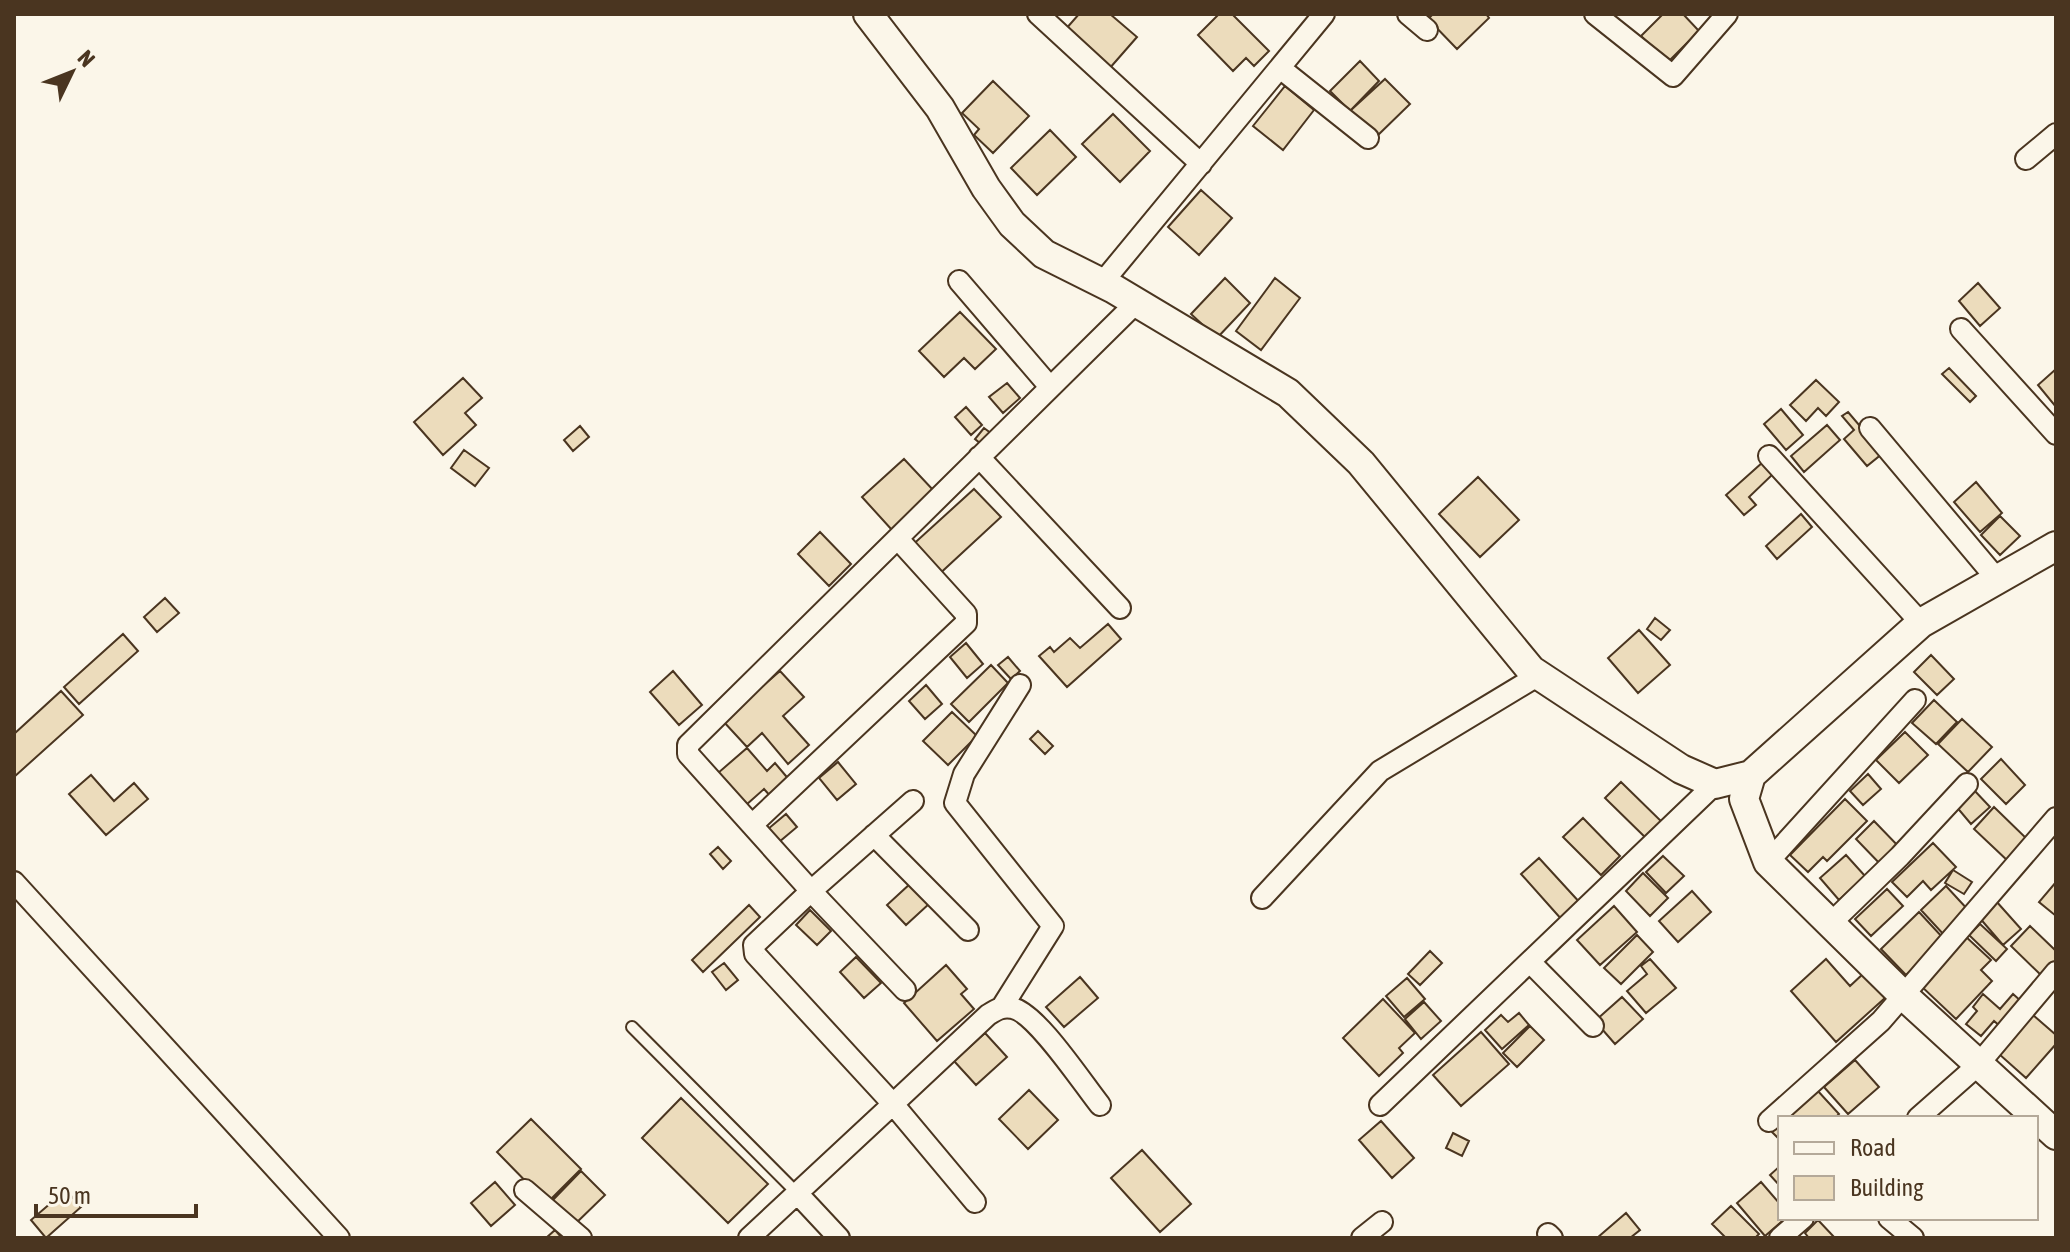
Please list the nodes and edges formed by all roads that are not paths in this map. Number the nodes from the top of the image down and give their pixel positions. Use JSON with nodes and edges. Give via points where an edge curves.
{"nodes":[{"id":1,"x":868,"y":14,"type":"edge"},
{"id":2,"x":1038,"y":14,"type":"edge"},
{"id":3,"x":1324,"y":14,"type":"edge"},
{"id":4,"x":1408,"y":14,"type":"edge"},
{"id":5,"x":1595,"y":14,"type":"edge"},
{"id":6,"x":1727,"y":14,"type":"edge"},
{"id":7,"x":1427,"y":30,"type":"dead end"},
{"id":8,"x":1280,"y":68,"type":"junction"},
{"id":9,"x":2056,"y":134,"type":"edge"},
{"id":10,"x":1368,"y":138,"type":"dead end"},
{"id":11,"x":2026,"y":159,"type":"dead end"},
{"id":12,"x":1201,"y":164,"type":"junction"},
{"id":13,"x":959,"y":281,"type":"dead end"},
{"id":14,"x":1102,"y":283,"type":"junction"},
{"id":15,"x":1137,"y":302,"type":"junction"},
{"id":16,"x":1961,"y":329,"type":"dead end"},
{"id":17,"x":1050,"y":387,"type":"junction"},
{"id":18,"x":1870,"y":428,"type":"dead end"},
{"id":19,"x":2056,"y":434,"type":"edge"},
{"id":20,"x":1769,"y":456,"type":"dead end"},
{"id":21,"x":979,"y":457,"type":"junction"},
{"id":22,"x":898,"y":539,"type":"junction"},
{"id":23,"x":2056,"y":546,"type":"edge"},
{"id":24,"x":1996,"y":578,"type":"junction"},
{"id":25,"x":1120,"y":608,"type":"dead end"},
{"id":26,"x":1921,"y":623,"type":"junction"},
{"id":27,"x":1539,"y":675,"type":"junction"},
{"id":28,"x":1020,"y":685,"type":"dead end"},
{"id":29,"x":1915,"y":700,"type":"dead end"},
{"id":30,"x":1751,"y":775,"type":"junction"},
{"id":31,"x":1715,"y":784,"type":"junction"},
{"id":32,"x":1967,"y":784,"type":"dead end"},
{"id":33,"x":913,"y":801,"type":"dead end"},
{"id":34,"x":2056,"y":818,"type":"edge"},
{"id":35,"x":752,"y":825,"type":"junction"},
{"id":36,"x":874,"y":835,"type":"junction"},
{"id":37,"x":1768,"y":862,"type":"junction"},
{"id":38,"x":14,"y":882,"type":"edge"},
{"id":39,"x":811,"y":891,"type":"junction"},
{"id":40,"x":1262,"y":898,"type":"dead end"},
{"id":41,"x":1831,"y":923,"type":"junction"},
{"id":42,"x":968,"y":930,"type":"dead end"},
{"id":43,"x":1531,"y":963,"type":"junction"},
{"id":44,"x":2056,"y":972,"type":"edge"},
{"id":45,"x":905,"y":990,"type":"dead end"},
{"id":46,"x":1904,"y":996,"type":"junction"},
{"id":47,"x":1002,"y":1007,"type":"junction"},
{"id":48,"x":1593,"y":1026,"type":"dead end"},
{"id":49,"x":632,"y":1027,"type":"dead end"},
{"id":50,"x":1977,"y":1066,"type":"junction"},
{"id":51,"x":893,"y":1104,"type":"junction"},
{"id":52,"x":1100,"y":1105,"type":"dead end"},
{"id":53,"x":1380,"y":1105,"type":"dead end"},
{"id":54,"x":1920,"y":1116,"type":"edge"},
{"id":55,"x":2037,"y":1116,"type":"edge"},
{"id":56,"x":2038,"y":1117,"type":"edge"},
{"id":57,"x":1769,"y":1121,"type":"dead end"},
{"id":58,"x":2056,"y":1135,"type":"edge"},
{"id":59,"x":525,"y":1190,"type":"dead end"},
{"id":60,"x":797,"y":1193,"type":"junction"},
{"id":61,"x":975,"y":1202,"type":"dead end"},
{"id":62,"x":1801,"y":1220,"type":"edge"},
{"id":63,"x":1891,"y":1220,"type":"edge"},
{"id":64,"x":1382,"y":1222,"type":"dead end"},
{"id":65,"x":339,"y":1238,"type":"edge"},
{"id":66,"x":581,"y":1238,"type":"edge"},
{"id":67,"x":749,"y":1238,"type":"edge"},
{"id":68,"x":839,"y":1238,"type":"edge"},
{"id":69,"x":1362,"y":1238,"type":"edge"},
{"id":70,"x":1780,"y":1238,"type":"edge"},
{"id":71,"x":1913,"y":1238,"type":"edge"}],
"edges":[{"from":1,"to":14,"type":"main road","via":[[940,108],[1012,224],[1044,254]]},
{"from":2,"to":12,"type":"street"},
{"from":3,"to":8,"type":"street"},
{"from":4,"to":7,"type":"street"},
{"from":5,"to":6,"type":"street","via":[[1673,76]]},
{"from":8,"to":10,"type":"street"},
{"from":8,"to":12,"type":"street"},
{"from":9,"to":11,"type":"street"},
{"from":12,"to":14,"type":"street"},
{"from":13,"to":17,"type":"street"},
{"from":14,"to":15,"type":"main road"},
{"from":15,"to":17,"type":"street"},
{"from":15,"to":27,"type":"main road","via":[[1288,393],[1361,463]]},
{"from":16,"to":19,"type":"street"},
{"from":17,"to":21,"type":"street"},
{"from":18,"to":24,"type":"street"},
{"from":20,"to":26,"type":"street"},
{"from":21,"to":22,"type":"street"},
{"from":21,"to":25,"type":"street"},
{"from":22,"to":35,"type":"street","via":[[688,745],[688,754]]},
{"from":22,"to":35,"type":"street","via":[[966,614],[966,623]]},
{"from":23,"to":24,"type":"main road"},
{"from":24,"to":26,"type":"main road"},
{"from":26,"to":30,"type":"main road"},
{"from":27,"to":31,"type":"main road","via":[[1681,769]]},
{"from":27,"to":40,"type":"street","via":[[1380,771]]},
{"from":28,"to":47,"type":"street","via":[[964,774],[955,803],[1053,926]]},
{"from":29,"to":37,"type":"street"},
{"from":30,"to":31,"type":"main road"},
{"from":30,"to":37,"type":"main road","via":[[1744,799]]},
{"from":31,"to":43,"type":"street"},
{"from":32,"to":41,"type":"street"},
{"from":33,"to":36,"type":"street"},
{"from":34,"to":46,"type":"street"},
{"from":35,"to":39,"type":"street"},
{"from":36,"to":39,"type":"street"},
{"from":36,"to":42,"type":"street"},
{"from":37,"to":41,"type":"main road"},
{"from":38,"to":65,"type":"street"},
{"from":39,"to":45,"type":"street"},
{"from":39,"to":51,"type":"street","via":[[753,950]]},
{"from":41,"to":46,"type":"main road"},
{"from":43,"to":48,"type":"street"},
{"from":43,"to":53,"type":"street"},
{"from":44,"to":50,"type":"street"},
{"from":46,"to":50,"type":"main road"},
{"from":46,"to":57,"type":"street"},
{"from":47,"to":51,"type":"street","via":[[943,1054]]},
{"from":47,"to":52,"type":"street","via":[[1015,1008],[1033,1021]]},
{"from":49,"to":60,"type":"lane"},
{"from":50,"to":54,"type":"street"},
{"from":50,"to":55,"type":"main road"},
{"from":51,"to":60,"type":"street"},
{"from":51,"to":61,"type":"street"},
{"from":56,"to":58,"type":"main road"},
{"from":59,"to":66,"type":"street"},
{"from":60,"to":67,"type":"street"},
{"from":60,"to":68,"type":"street"},
{"from":62,"to":70,"type":"street"},
{"from":63,"to":71,"type":"street"},
{"from":64,"to":69,"type":"street"}]}
